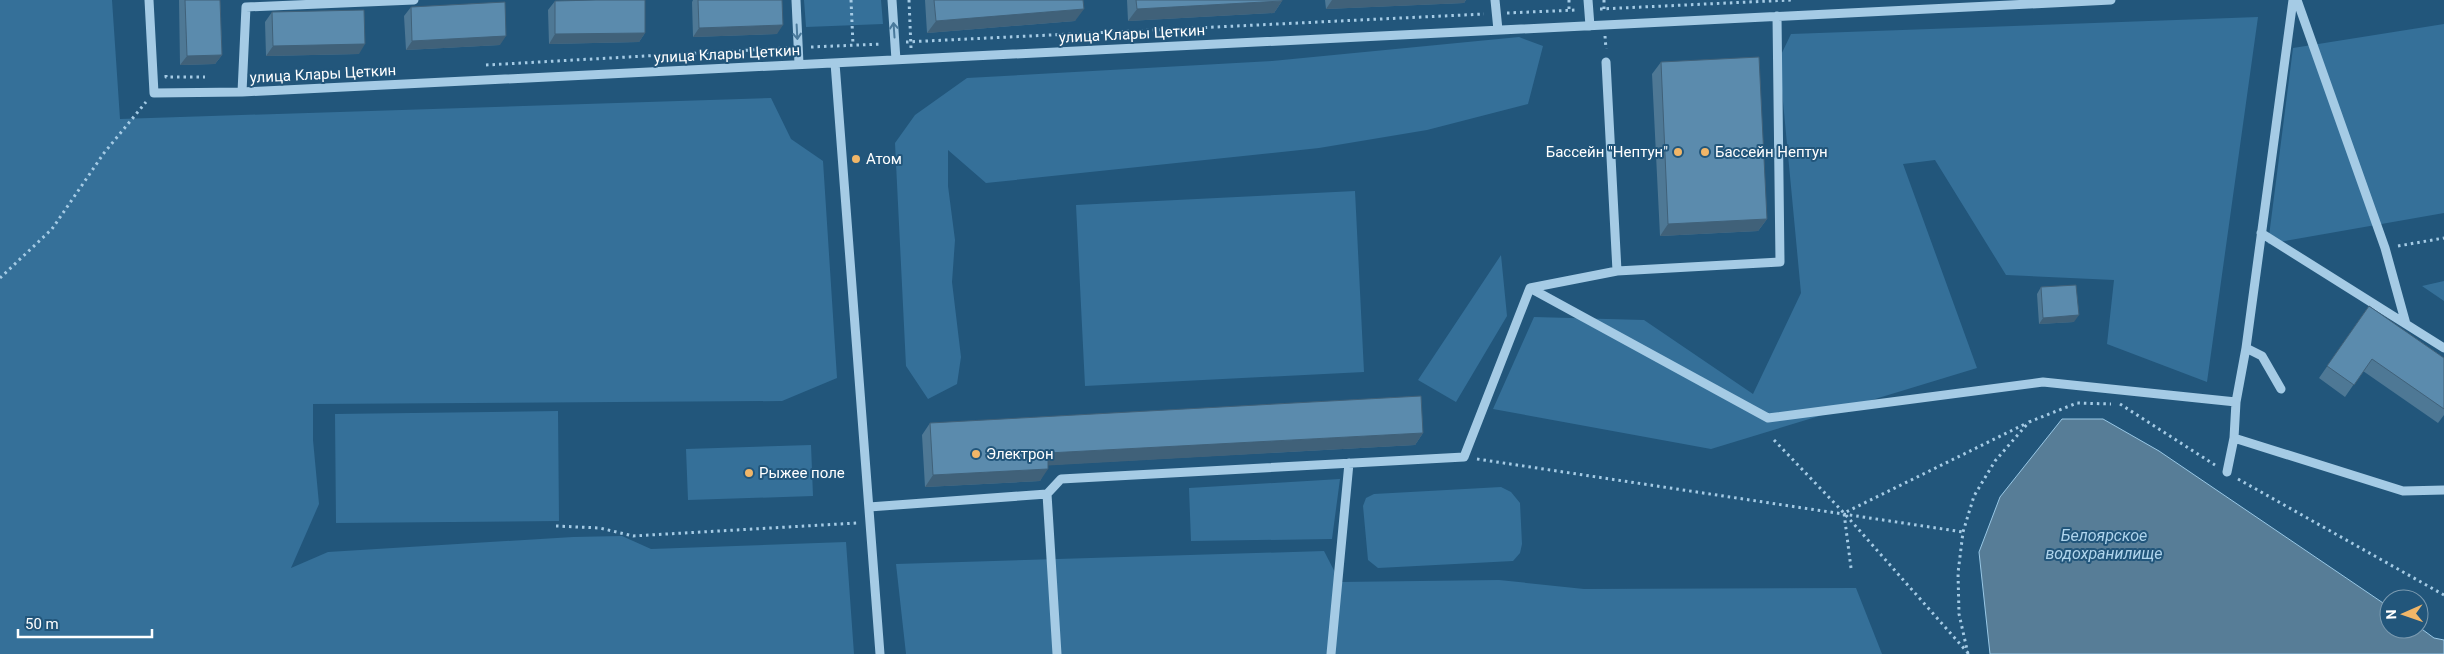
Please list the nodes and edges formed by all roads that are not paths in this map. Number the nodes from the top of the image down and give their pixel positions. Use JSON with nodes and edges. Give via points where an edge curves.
{"nodes":[{"id":1,"x":149,"y":0,"type":"edge"},
{"id":2,"x":414,"y":0,"type":"edge"},
{"id":3,"x":796,"y":0,"type":"edge"},
{"id":4,"x":892,"y":0,"type":"edge"},
{"id":5,"x":1495,"y":0,"type":"edge"},
{"id":6,"x":2111,"y":0,"type":"edge"},
{"id":7,"x":2293,"y":0,"type":"edge"},
{"id":8,"x":2297,"y":0,"type":"edge"},
{"id":9,"x":1588,"y":5,"type":"edge"},
{"id":10,"x":1777,"y":16,"type":"junction"},
{"id":11,"x":1590,"y":26,"type":"junction"},
{"id":12,"x":1498,"y":30,"type":"junction"},
{"id":13,"x":896,"y":60,"type":"junction"},
{"id":14,"x":836,"y":62,"type":"junction"},
{"id":15,"x":1606,"y":62,"type":"road end"},
{"id":16,"x":799,"y":64,"type":"junction"},
{"id":17,"x":242,"y":92,"type":"junction"},
{"id":18,"x":2261,"y":234,"type":"junction"},
{"id":19,"x":1617,"y":271,"type":"junction"},
{"id":20,"x":1530,"y":288,"type":"junction"},
{"id":21,"x":2406,"y":324,"type":"junction"},
{"id":22,"x":2246,"y":348,"type":"junction"},
{"id":23,"x":2444,"y":348,"type":"edge"},
{"id":24,"x":2282,"y":389,"type":"dead end"},
{"id":25,"x":2236,"y":402,"type":"junction"},
{"id":26,"x":2234,"y":438,"type":"junction"},
{"id":27,"x":1349,"y":463,"type":"junction"},
{"id":28,"x":2227,"y":472,"type":"road end"},
{"id":29,"x":2444,"y":490,"type":"edge"},
{"id":30,"x":1047,"y":494,"type":"junction"},
{"id":31,"x":869,"y":507,"type":"junction"},
{"id":32,"x":880,"y":654,"type":"edge"},
{"id":33,"x":1057,"y":654,"type":"edge"},
{"id":34,"x":1331,"y":654,"type":"edge"}],
"edges":[{"from":1,"to":17,"type":"street","name":"улица Клары Цеткин","via":[[154,93]]},
{"from":2,"to":17,"type":"street","via":[[246,8]]},
{"from":3,"to":16,"type":"street","one_way":true},
{"from":13,"to":4,"type":"street","one_way":true},
{"from":5,"to":12,"type":"street"},
{"from":6,"to":10,"type":"street","name":"улица Клары Цеткин"},
{"from":7,"to":18,"type":"street"},
{"from":8,"to":21,"type":"street","via":[[2385,248]]},
{"from":9,"to":11,"type":"street"},
{"from":10,"to":11,"type":"street","name":"улица Клары Цеткин"},
{"from":10,"to":19,"type":"street","via":[[1780,262]]},
{"from":11,"to":12,"type":"street","name":"улица Клары Цеткин"},
{"from":12,"to":13,"type":"street","name":"улица Клары Цеткин"},
{"from":13,"to":14,"type":"street","name":"улица Клары Цеткин"},
{"from":14,"to":16,"type":"street","name":"улица Клары Цеткин"},
{"from":14,"to":31,"type":"street"},
{"from":15,"to":19,"type":"street"},
{"from":16,"to":17,"type":"street","name":"улица Клары Цеткин"},
{"from":18,"to":21,"type":"street"},
{"from":18,"to":22,"type":"street"},
{"from":19,"to":20,"type":"street"},
{"from":20,"to":25,"type":"street","via":[[1768,418],[2043,382]]},
{"from":20,"to":27,"type":"street","via":[[1464,457]]},
{"from":21,"to":23,"type":"street"},
{"from":22,"to":24,"type":"street","via":[[2262,356]]},
{"from":22,"to":25,"type":"street"},
{"from":25,"to":26,"type":"street"},
{"from":26,"to":28,"type":"street"},
{"from":26,"to":29,"type":"street","via":[[2403,491]]},
{"from":27,"to":30,"type":"street","via":[[1061,479]]},
{"from":27,"to":34,"type":"street"},
{"from":30,"to":31,"type":"street"},
{"from":30,"to":33,"type":"street"},
{"from":31,"to":32,"type":"street"}]}
